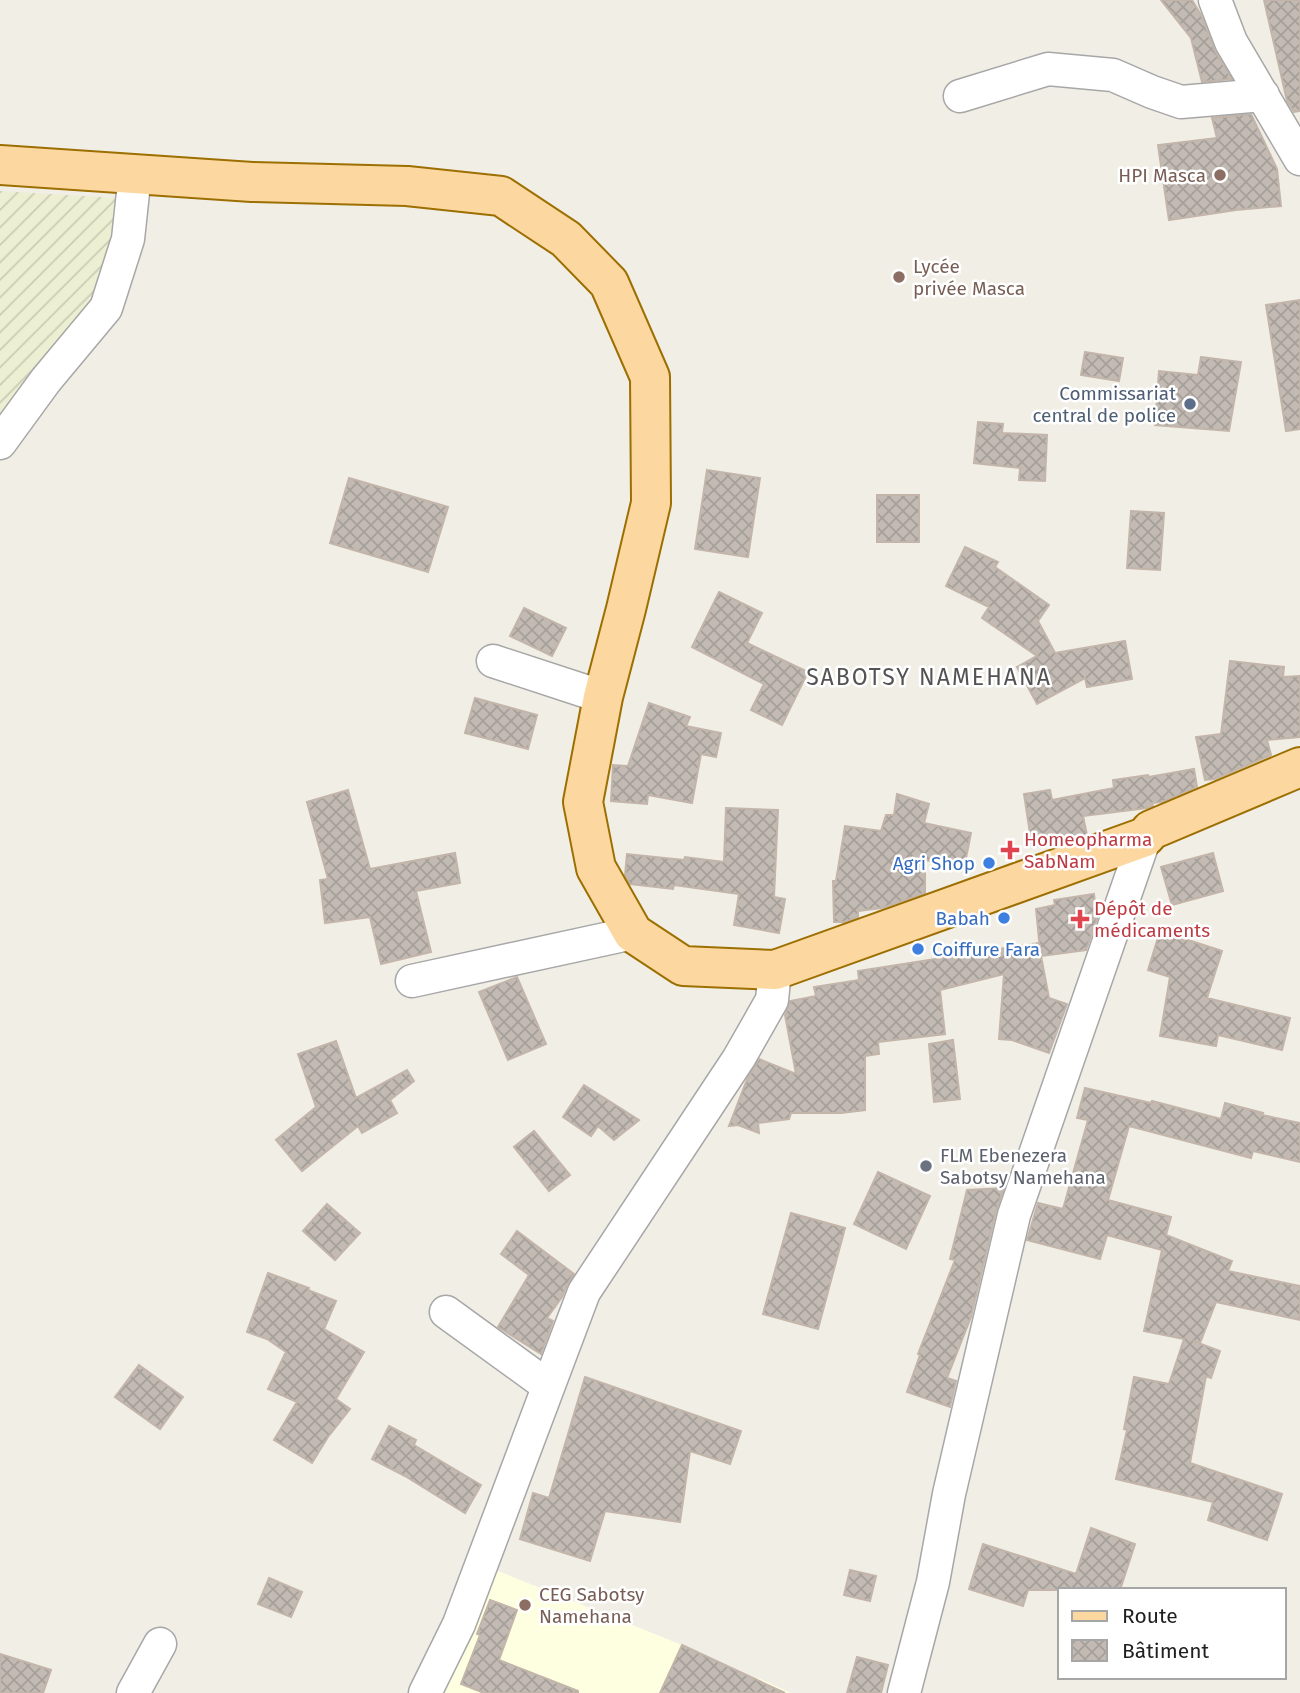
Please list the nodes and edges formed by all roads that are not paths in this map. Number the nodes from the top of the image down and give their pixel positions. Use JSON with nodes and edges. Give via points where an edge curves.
{"nodes":[{"id":1,"x":1215,"y":0,"type":"edge"},
{"id":2,"x":1263,"y":95,"type":"junction"},
{"id":3,"x":960,"y":96,"type":"dead end"},
{"id":4,"x":1300,"y":159,"type":"edge"},
{"id":5,"x":0,"y":165,"type":"edge"},
{"id":6,"x":135,"y":174,"type":"junction"},
{"id":7,"x":0,"y":443,"type":"edge"},
{"id":8,"x":493,"y":661,"type":"dead end"},
{"id":9,"x":603,"y":697,"type":"junction"},
{"id":10,"x":1300,"y":767,"type":"edge"},
{"id":11,"x":1145,"y":837,"type":"junction"},
{"id":12,"x":633,"y":933,"type":"junction"},
{"id":13,"x":775,"y":970,"type":"junction"},
{"id":14,"x":412,"y":981,"type":"dead end"},
{"id":15,"x":446,"y":1312,"type":"dead end"},
{"id":16,"x":548,"y":1387,"type":"junction"},
{"id":17,"x":160,"y":1644,"type":"dead end"},
{"id":18,"x":133,"y":1693,"type":"edge"},
{"id":19,"x":425,"y":1693,"type":"edge"},
{"id":20,"x":904,"y":1693,"type":"edge"}],
"edges":[{"from":1,"to":2,"type":"street","via":[[1231,42]]},
{"from":2,"to":3,"type":"street","via":[[1181,102],[1113,75],[1048,69]]},
{"from":2,"to":4,"type":"street"},
{"from":5,"to":6,"type":"main road"},
{"from":6,"to":7,"type":"street","via":[[128,239],[106,308]]},
{"from":6,"to":9,"type":"main road","via":[[407,186],[501,196],[566,239],[608,284],[650,377],[651,503]]},
{"from":8,"to":9,"type":"street"},
{"from":9,"to":12,"type":"main road","via":[[583,802],[596,868]]},
{"from":10,"to":11,"type":"main road","via":[[1151,830]]},
{"from":11,"to":13,"type":"main road"},
{"from":11,"to":20,"type":"street","via":[[1014,1215]]},
{"from":12,"to":13,"type":"main road","via":[[683,966]]},
{"from":12,"to":14,"type":"street"},
{"from":13,"to":16,"type":"street","via":[[772,1000],[738,1058],[583,1292]]},
{"from":15,"to":16,"type":"street"},
{"from":16,"to":19,"type":"street","via":[[459,1623]]},
{"from":17,"to":18,"type":"street"}]}
